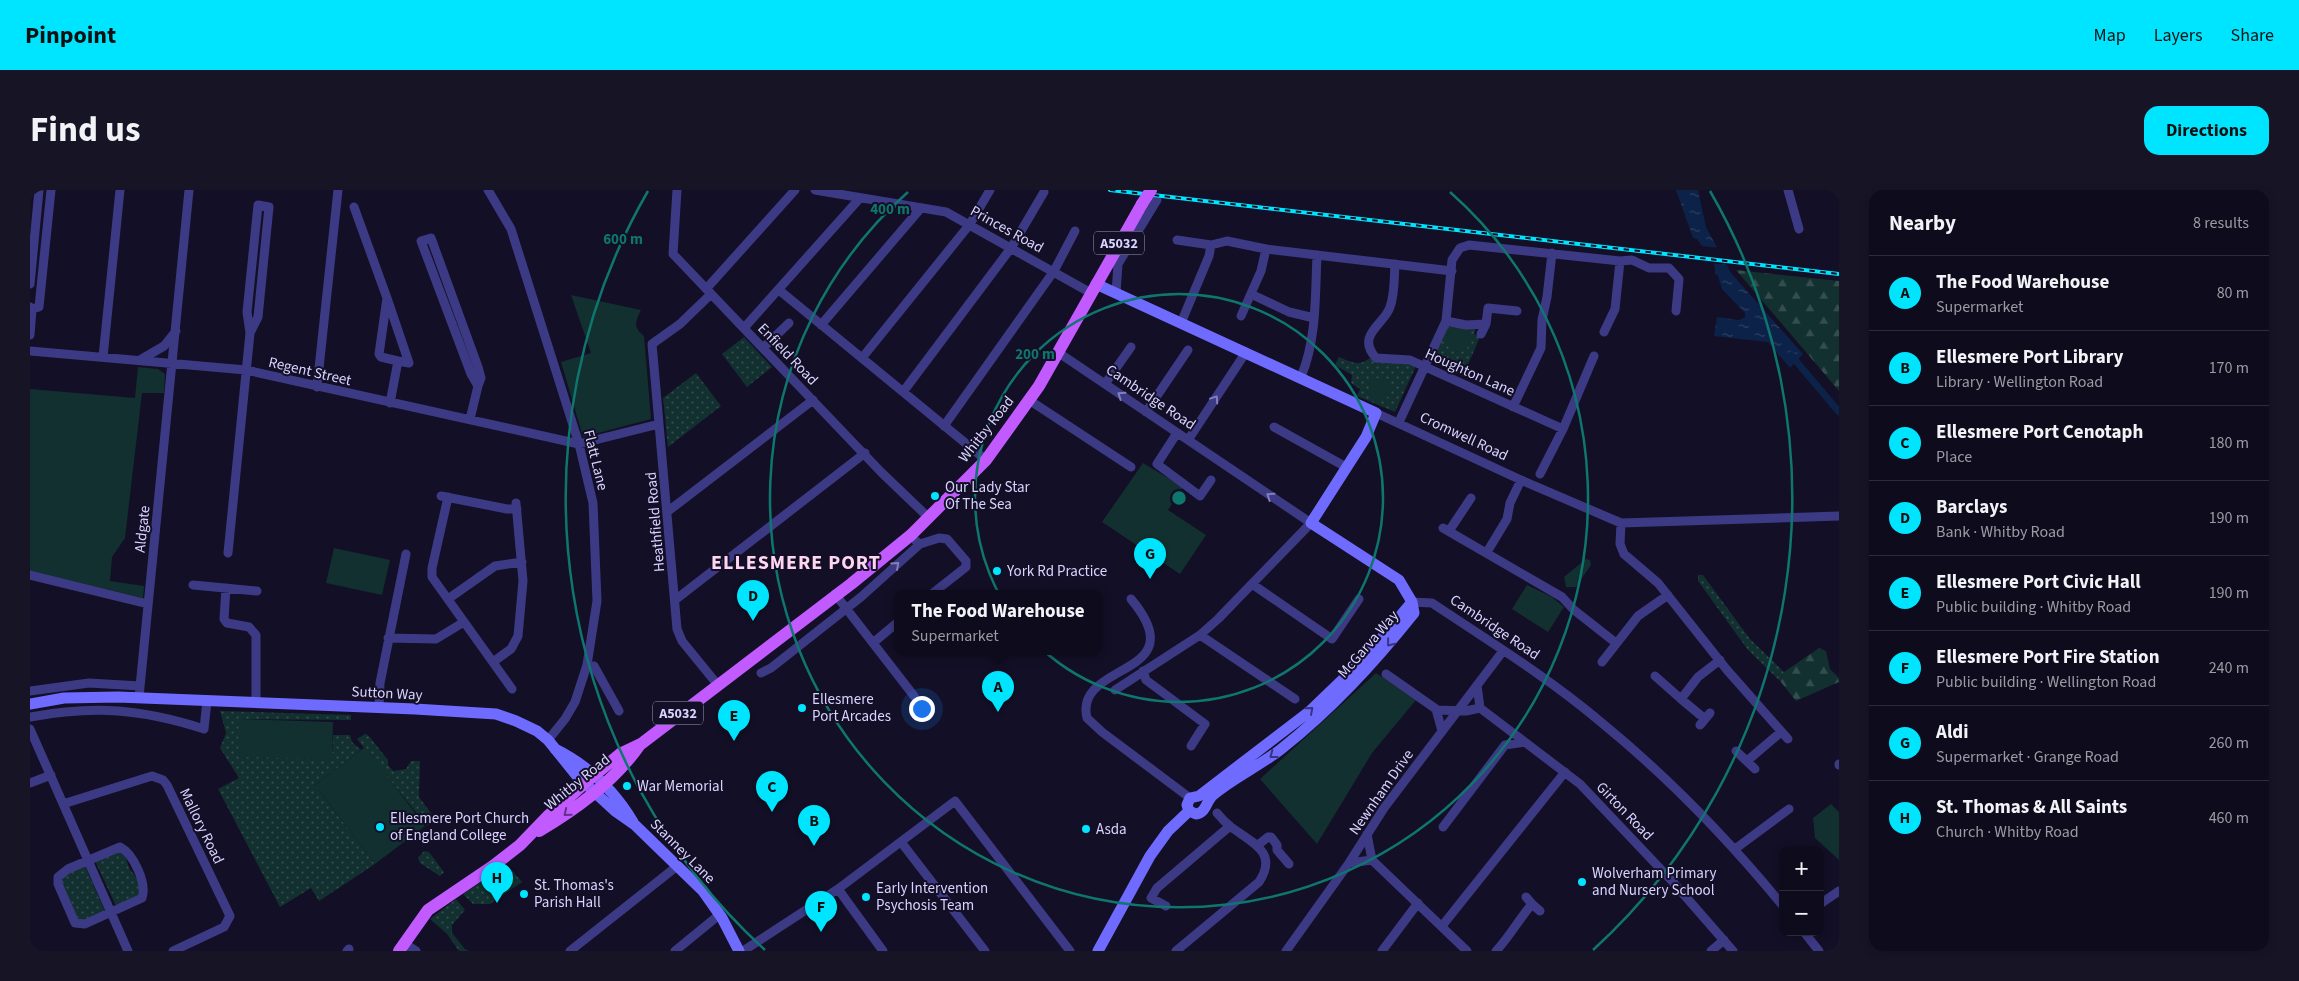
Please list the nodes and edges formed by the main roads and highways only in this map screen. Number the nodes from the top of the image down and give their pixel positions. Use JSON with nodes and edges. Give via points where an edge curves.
{"nodes":[{"id":1,"x":1154,"y":195,"type":"edge"},
{"id":2,"x":401,"y":947,"type":"edge"}],
"edges":[{"from":1,"to":2,"type":"main road","name":"Whitby Road","number":"A5032","bridge":true,"via":[[1142,204],[1059,353],[1029,400],[986,460],[929,518],[915,539],[835,594],[640,744],[629,761],[595,783],[558,820],[527,838],[493,866],[428,910]]}]}
